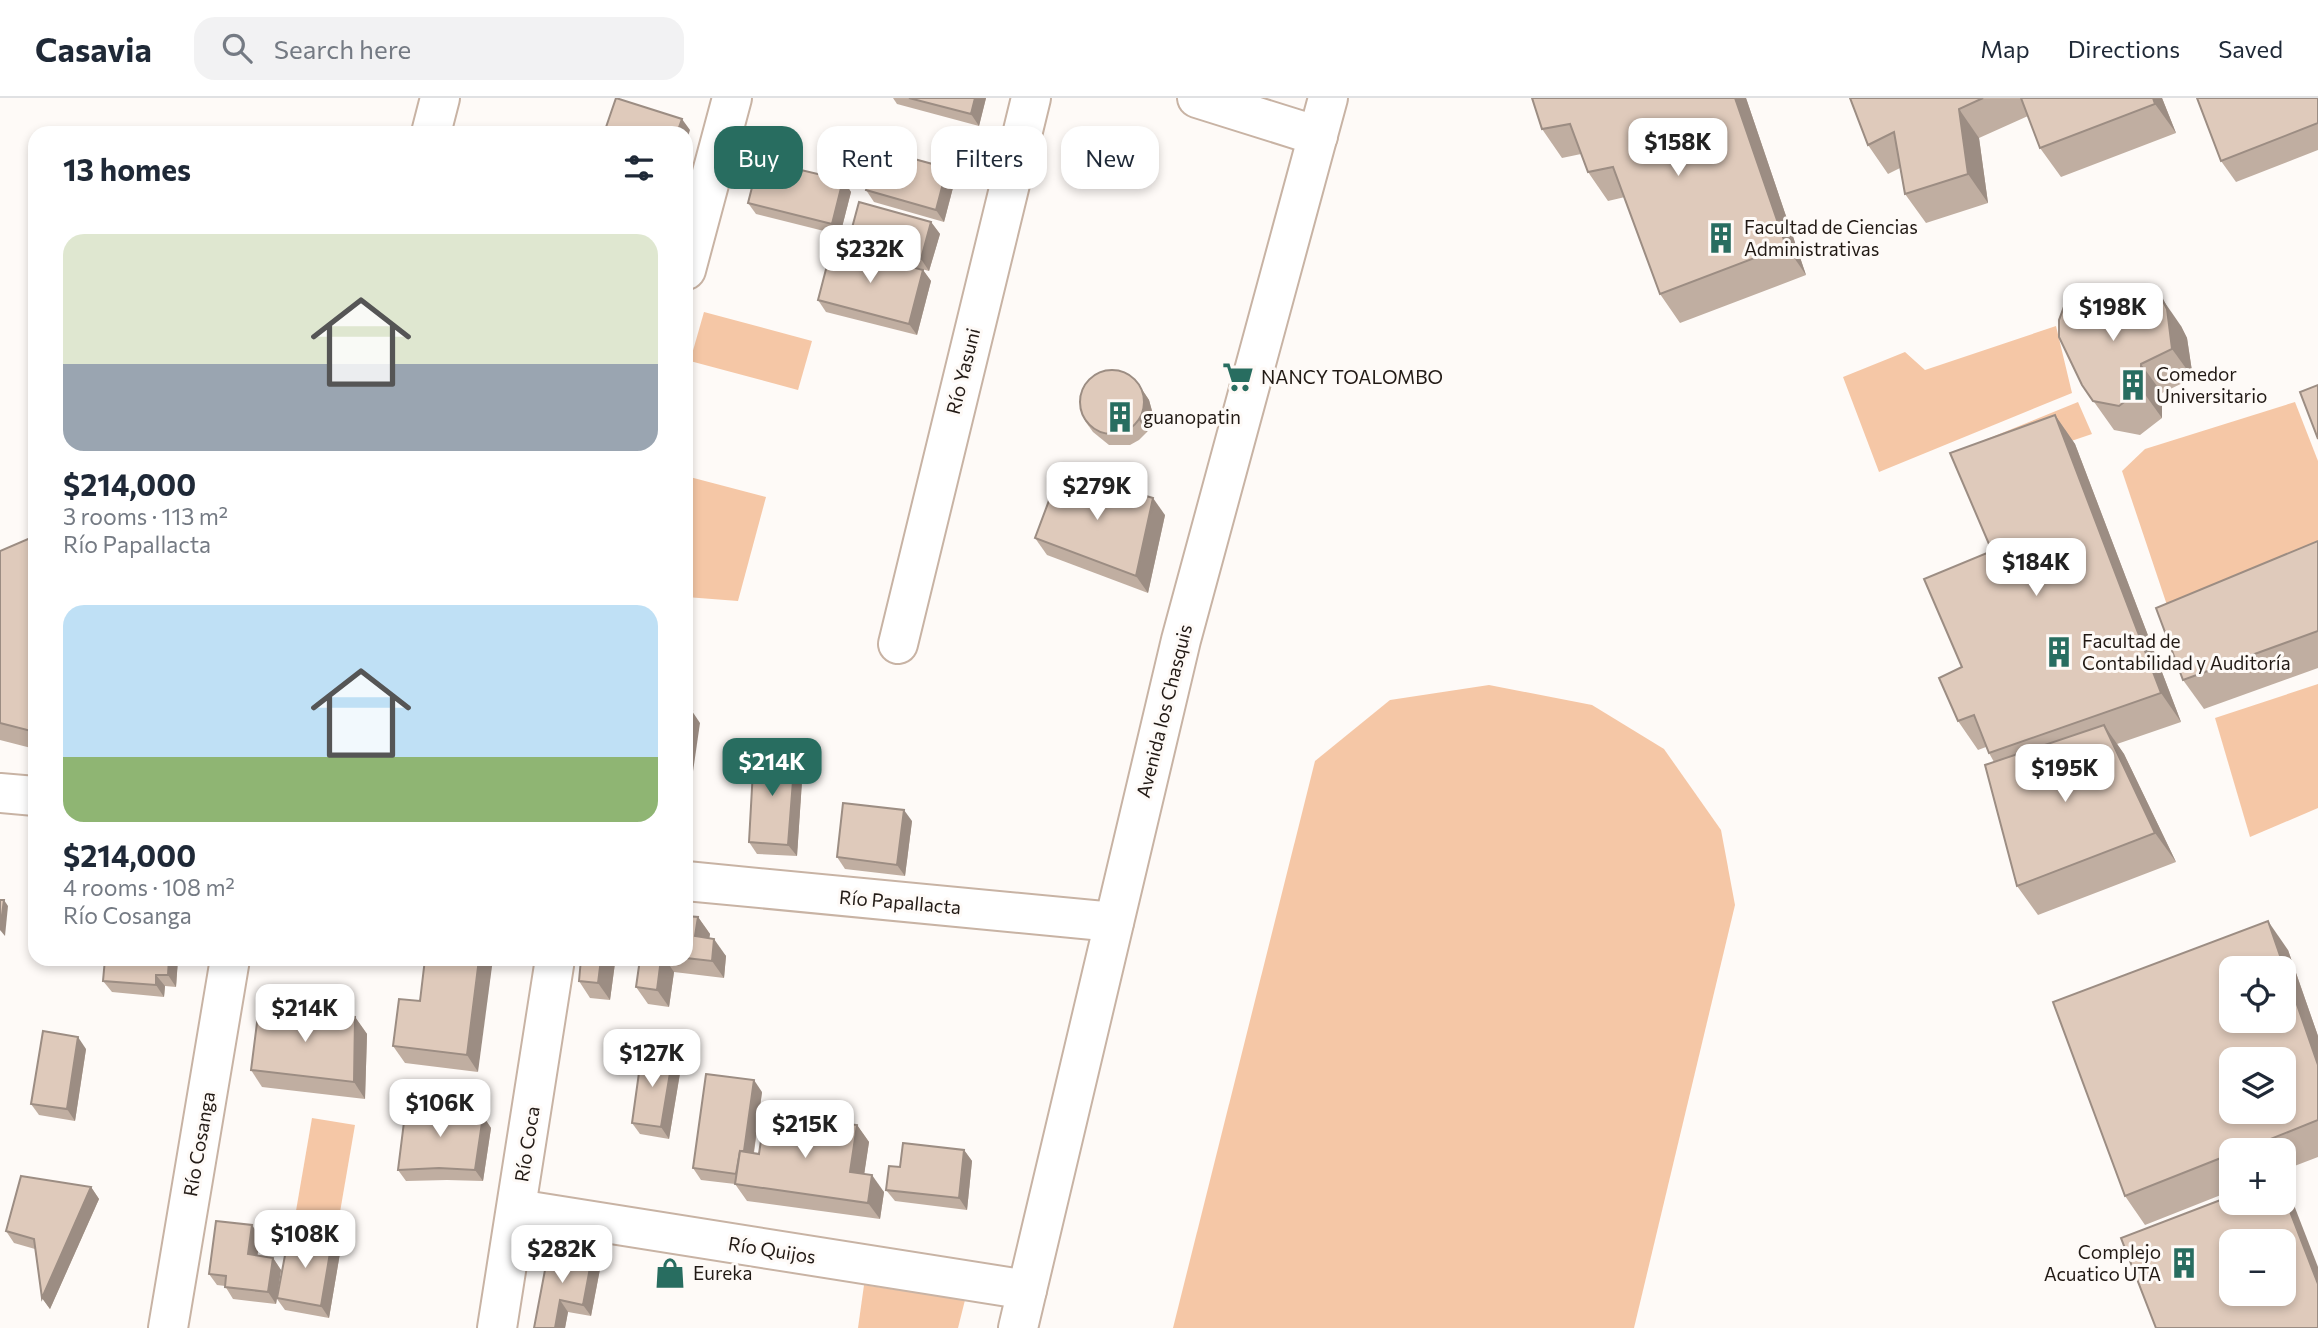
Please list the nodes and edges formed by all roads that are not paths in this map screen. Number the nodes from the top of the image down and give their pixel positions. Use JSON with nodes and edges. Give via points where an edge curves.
{"nodes":[{"id":1,"x":440,"y":98,"type":"edge"},
{"id":2,"x":732,"y":98,"type":"edge"},
{"id":3,"x":1031,"y":98,"type":"edge"},
{"id":4,"x":1197,"y":98,"type":"edge"},
{"id":5,"x":1328,"y":98,"type":"edge"},
{"id":6,"x":433,"y":126,"type":"edge"},
{"id":7,"x":1318,"y":136,"type":"junction"},
{"id":8,"x":693,"y":244,"type":"edge"},
{"id":9,"x":898,"y":644,"type":"dead end"},
{"id":10,"x":0,"y":793,"type":"edge"},
{"id":11,"x":28,"y":795,"type":"edge"},
{"id":12,"x":693,"y":882,"type":"edge"},
{"id":13,"x":1114,"y":922,"type":"junction"},
{"id":14,"x":229,"y":966,"type":"edge"},
{"id":15,"x":554,"y":966,"type":"edge"},
{"id":16,"x":517,"y":1209,"type":"junction"},
{"id":17,"x":1027,"y":1290,"type":"junction"},
{"id":18,"x":168,"y":1328,"type":"edge"},
{"id":19,"x":497,"y":1328,"type":"edge"},
{"id":20,"x":1018,"y":1328,"type":"edge"}],
"edges":[{"from":1,"to":6,"type":"street"},
{"from":2,"to":8,"type":"street"},
{"from":3,"to":9,"type":"street","name":"Río Yasuni"},
{"from":4,"to":7,"type":"street"},
{"from":5,"to":7,"type":"street","name":"Avenida los Chasquis"},
{"from":7,"to":13,"type":"street","name":"Avenida los Chasquis","via":[[1181,640]]},
{"from":10,"to":11,"type":"street"},
{"from":12,"to":13,"type":"street","name":"Río Papallacta"},
{"from":13,"to":17,"type":"street","name":"Avenida los Chasquis"},
{"from":14,"to":18,"type":"street","name":"Río Cosanga"},
{"from":15,"to":16,"type":"street","name":"Río Coca"},
{"from":16,"to":17,"type":"street","name":"Río Quijos"},
{"from":16,"to":19,"type":"street","name":"Río Coca"},
{"from":17,"to":20,"type":"street","name":"Avenida los Chasquis"}]}
